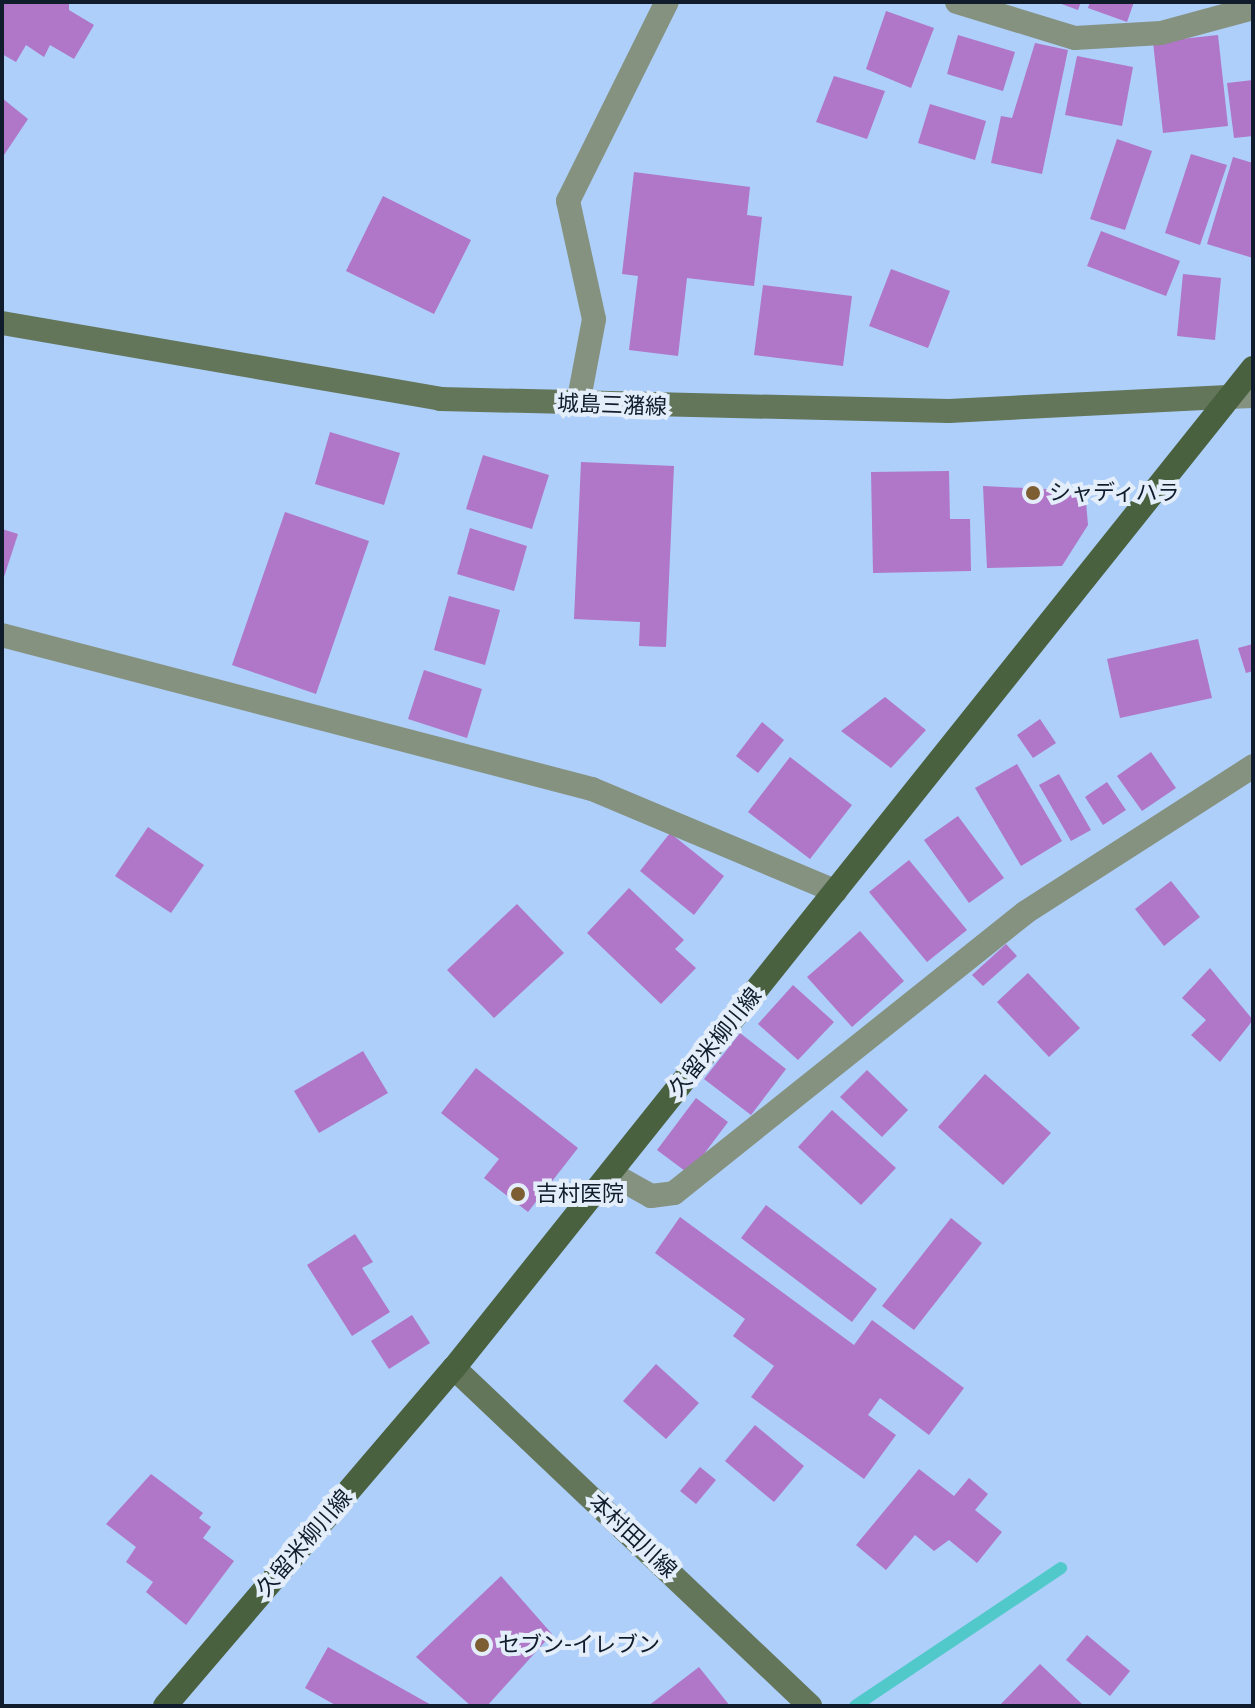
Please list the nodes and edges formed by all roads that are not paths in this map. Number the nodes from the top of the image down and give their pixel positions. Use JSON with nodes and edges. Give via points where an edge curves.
{"nodes":[{"id":1,"x":667,"y":2,"type":"edge"},
{"id":2,"x":957,"y":2,"type":"edge"},
{"id":3,"x":1253,"y":8,"type":"edge"},
{"id":4,"x":2,"y":323,"type":"edge"},
{"id":5,"x":1253,"y":368,"type":"edge"},
{"id":6,"x":1253,"y":396,"type":"edge"},
{"id":7,"x":1228,"y":397,"type":"junction"},
{"id":8,"x":578,"y":404,"type":"junction"},
{"id":9,"x":2,"y":635,"type":"edge"},
{"id":10,"x":1253,"y":766,"type":"edge"},
{"id":11,"x":835,"y":891,"type":"junction"},
{"id":12,"x":610,"y":1173,"type":"junction"},
{"id":13,"x":454,"y":1368,"type":"junction"},
{"id":14,"x":165,"y":1706,"type":"edge"},
{"id":15,"x":810,"y":1706,"type":"edge"}],
"edges":[{"from":1,"to":8,"type":"street","via":[[568,201],[594,319]]},
{"from":2,"to":3,"type":"street","via":[[1075,38],[1161,33]]},
{"from":4,"to":8,"type":"main road","name":"城島三潴線","via":[[440,399]]},
{"from":5,"to":7,"type":"main road","name":"久留米柳川線"},
{"from":6,"to":7,"type":"street"},
{"from":7,"to":8,"type":"main road","name":"城島三潴線","via":[[949,411]]},
{"from":7,"to":11,"type":"main road","name":"久留米柳川線"},
{"from":9,"to":11,"type":"street","via":[[592,789]]},
{"from":10,"to":12,"type":"street","via":[[1026,912],[674,1193],[651,1196]]},
{"from":11,"to":12,"type":"main road","name":"久留米柳川線"},
{"from":12,"to":13,"type":"main road","name":"久留米柳川線"},
{"from":13,"to":14,"type":"main road","name":"久留米柳川線"},
{"from":13,"to":15,"type":"main road","name":"本村田川線"}]}
